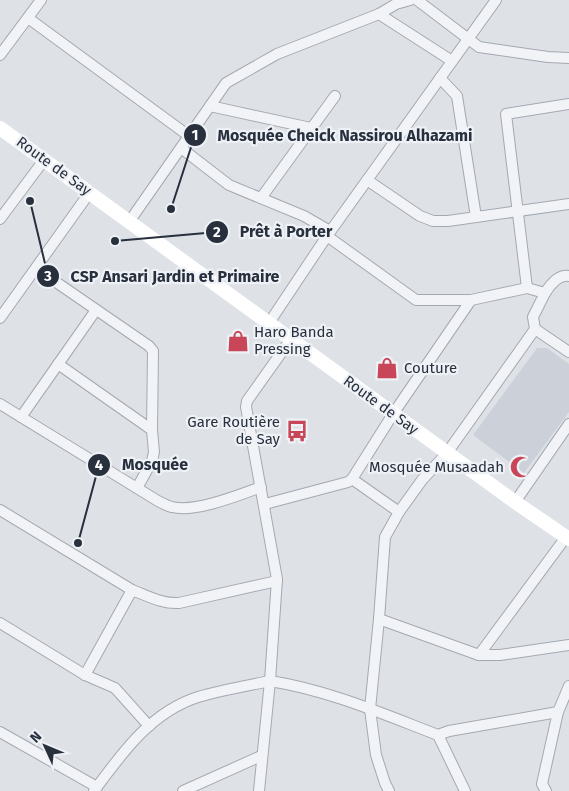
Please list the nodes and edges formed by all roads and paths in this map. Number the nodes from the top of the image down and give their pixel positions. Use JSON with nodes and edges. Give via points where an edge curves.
{"nodes":[{"id":1,"x":41,"y":0,"type":"edge"},
{"id":2,"x":410,"y":0,"type":"edge"},
{"id":3,"x":417,"y":0,"type":"edge"},
{"id":4,"x":496,"y":0,"type":"edge"},
{"id":5,"x":396,"y":2,"type":"edge"},
{"id":6,"x":379,"y":14,"type":"junction"},
{"id":7,"x":28,"y":18,"type":"junction"},
{"id":8,"x":467,"y":39,"type":"junction"},
{"id":9,"x":0,"y":55,"type":"edge"},
{"id":10,"x":569,"y":58,"type":"edge"},
{"id":11,"x":452,"y":61,"type":"junction"},
{"id":12,"x":440,"y":78,"type":"junction"},
{"id":13,"x":335,"y":96,"type":"dead end"},
{"id":14,"x":569,"y":104,"type":"edge"},
{"id":15,"x":210,"y":106,"type":"junction"},
{"id":16,"x":0,"y":128,"type":"edge"},
{"id":17,"x":312,"y":128,"type":"junction"},
{"id":18,"x":189,"y":136,"type":"junction"},
{"id":19,"x":181,"y":148,"type":"junction"},
{"id":20,"x":44,"y":160,"type":"junction"},
{"id":21,"x":367,"y":180,"type":"junction"},
{"id":22,"x":90,"y":192,"type":"junction"},
{"id":23,"x":261,"y":198,"type":"junction"},
{"id":24,"x":569,"y":204,"type":"edge"},
{"id":25,"x":518,"y":211,"type":"junction"},
{"id":26,"x":476,"y":217,"type":"junction"},
{"id":27,"x":0,"y":219,"type":"edge"},
{"id":28,"x":129,"y":222,"type":"junction"},
{"id":29,"x":328,"y":234,"type":"junction"},
{"id":30,"x":37,"y":269,"type":"junction"},
{"id":31,"x":569,"y":276,"type":"edge"},
{"id":32,"x":527,"y":288,"type":"junction"},
{"id":33,"x":545,"y":293,"type":"junction"},
{"id":34,"x":471,"y":300,"type":"junction"},
{"id":35,"x":96,"y":310,"type":"junction"},
{"id":36,"x":0,"y":318,"type":"edge"},
{"id":37,"x":268,"y":323,"type":"junction"},
{"id":38,"x":535,"y":329,"type":"junction"},
{"id":39,"x":291,"y":339,"type":"junction"},
{"id":40,"x":569,"y":352,"type":"edge"},
{"id":41,"x":58,"y":364,"type":"junction"},
{"id":42,"x":0,"y":404,"type":"edge"},
{"id":43,"x":393,"y":414,"type":"junction"},
{"id":44,"x":21,"y":417,"type":"junction"},
{"id":45,"x":568,"y":428,"type":"edge"},
{"id":46,"x":152,"y":430,"type":"junction"},
{"id":47,"x":447,"y":453,"type":"junction"},
{"id":48,"x":352,"y":479,"type":"junction"},
{"id":49,"x":261,"y":487,"type":"junction"},
{"id":50,"x":137,"y":488,"type":"junction"},
{"id":51,"x":515,"y":502,"type":"junction"},
{"id":52,"x":265,"y":504,"type":"junction"},
{"id":53,"x":0,"y":510,"type":"edge"},
{"id":54,"x":399,"y":512,"type":"junction"},
{"id":55,"x":567,"y":538,"type":"edge"},
{"id":56,"x":277,"y":581,"type":"junction"},
{"id":57,"x":132,"y":590,"type":"junction"},
{"id":58,"x":379,"y":619,"type":"junction"},
{"id":59,"x":0,"y":623,"type":"edge"},
{"id":60,"x":569,"y":645,"type":"edge"},
{"id":61,"x":479,"y":655,"type":"junction"},
{"id":62,"x":84,"y":675,"type":"junction"},
{"id":63,"x":270,"y":681,"type":"junction"},
{"id":64,"x":569,"y":686,"type":"edge"},
{"id":65,"x":370,"y":709,"type":"junction"},
{"id":66,"x":558,"y":712,"type":"junction"},
{"id":67,"x":149,"y":726,"type":"junction"},
{"id":68,"x":0,"y":732,"type":"edge"},
{"id":69,"x":438,"y":735,"type":"junction"},
{"id":70,"x":262,"y":756,"type":"junction"},
{"id":71,"x":95,"y":789,"type":"edge"},
{"id":72,"x":542,"y":789,"type":"edge"},
{"id":73,"x":183,"y":791,"type":"edge"},
{"id":74,"x":258,"y":791,"type":"edge"},
{"id":75,"x":389,"y":791,"type":"edge"},
{"id":76,"x":465,"y":791,"type":"edge"}],
"edges":[{"from":1,"to":7,"type":"street"},
{"from":2,"to":5,"type":"street"},
{"from":3,"to":8,"type":"street"},
{"from":4,"to":8,"type":"street"},
{"from":5,"to":6,"type":"street"},
{"from":6,"to":11,"type":"street"},
{"from":6,"to":15,"type":"street","via":[[277,54],[226,83]]},
{"from":7,"to":9,"type":"street"},
{"from":7,"to":18,"type":"street"},
{"from":8,"to":10,"type":"street","via":[[488,49]]},
{"from":8,"to":11,"type":"street"},
{"from":11,"to":12,"type":"street"},
{"from":12,"to":21,"type":"street"},
{"from":12,"to":26,"type":"street","via":[[457,96]]},
{"from":13,"to":17,"type":"street"},
{"from":14,"to":25,"type":"street","via":[[506,114]]},
{"from":15,"to":17,"type":"street"},
{"from":15,"to":18,"type":"street"},
{"from":16,"to":20,"type":"main road","name":"Route de Say"},
{"from":17,"to":23,"type":"street"},
{"from":18,"to":19,"type":"street"},
{"from":19,"to":23,"type":"street","via":[[229,185]]},
{"from":19,"to":28,"type":"street"},
{"from":20,"to":22,"type":"main road","name":"Route de Say"},
{"from":20,"to":27,"type":"street"},
{"from":21,"to":26,"type":"street","via":[[420,216],[433,221]]},
{"from":21,"to":29,"type":"street"},
{"from":22,"to":28,"type":"main road","name":"Route de Say"},
{"from":22,"to":30,"type":"street"},
{"from":23,"to":29,"type":"street","via":[[304,216]]},
{"from":24,"to":25,"type":"street"},
{"from":25,"to":26,"type":"street"},
{"from":25,"to":32,"type":"street"},
{"from":28,"to":37,"type":"main road","name":"Route de Say"},
{"from":29,"to":34,"type":"street","via":[[416,300]]},
{"from":29,"to":37,"type":"street"},
{"from":30,"to":35,"type":"street"},
{"from":30,"to":36,"type":"street"},
{"from":31,"to":33,"type":"street","via":[[563,276],[550,285]]},
{"from":32,"to":33,"type":"street"},
{"from":32,"to":34,"type":"street"},
{"from":33,"to":38,"type":"street","via":[[533,317]]},
{"from":34,"to":43,"type":"street"},
{"from":35,"to":41,"type":"street"},
{"from":35,"to":46,"type":"street","via":[[152,351]]},
{"from":37,"to":39,"type":"main road","name":"Route de Say"},
{"from":38,"to":40,"type":"street"},
{"from":38,"to":47,"type":"street"},
{"from":39,"to":43,"type":"main road","name":"Route de Say"},
{"from":39,"to":49,"type":"street","via":[[247,401]]},
{"from":41,"to":44,"type":"street"},
{"from":41,"to":46,"type":"street"},
{"from":42,"to":44,"type":"street"},
{"from":43,"to":47,"type":"main road","name":"Route de Say"},
{"from":43,"to":48,"type":"street"},
{"from":44,"to":50,"type":"street"},
{"from":45,"to":51,"type":"street"},
{"from":46,"to":50,"type":"street","via":[[152,461]]},
{"from":47,"to":51,"type":"main road","name":"Route de Say"},
{"from":47,"to":54,"type":"street"},
{"from":48,"to":52,"type":"street"},
{"from":48,"to":54,"type":"street"},
{"from":49,"to":50,"type":"street","via":[[215,503],[188,508],[172,508]]},
{"from":49,"to":52,"type":"street"},
{"from":51,"to":55,"type":"main road","name":"Route de Say"},
{"from":52,"to":56,"type":"street"},
{"from":53,"to":57,"type":"street"},
{"from":54,"to":58,"type":"street","via":[[385,537]]},
{"from":55,"to":61,"type":"street"},
{"from":56,"to":57,"type":"street","via":[[170,604]]},
{"from":56,"to":63,"type":"street"},
{"from":57,"to":62,"type":"street"},
{"from":58,"to":61,"type":"street"},
{"from":58,"to":65,"type":"street"},
{"from":59,"to":62,"type":"street"},
{"from":60,"to":61,"type":"street"},
{"from":62,"to":67,"type":"street","via":[[115,688]]},
{"from":63,"to":65,"type":"street"},
{"from":63,"to":67,"type":"street","via":[[193,699],[167,712]]},
{"from":63,"to":70,"type":"street"},
{"from":64,"to":66,"type":"street"},
{"from":65,"to":69,"type":"street"},
{"from":65,"to":75,"type":"street","via":[[376,755]]},
{"from":66,"to":69,"type":"street"},
{"from":66,"to":72,"type":"street"},
{"from":67,"to":71,"type":"street"},
{"from":68,"to":71,"type":"street"},
{"from":69,"to":76,"type":"street"},
{"from":70,"to":73,"type":"street"},
{"from":70,"to":74,"type":"street"}]}
